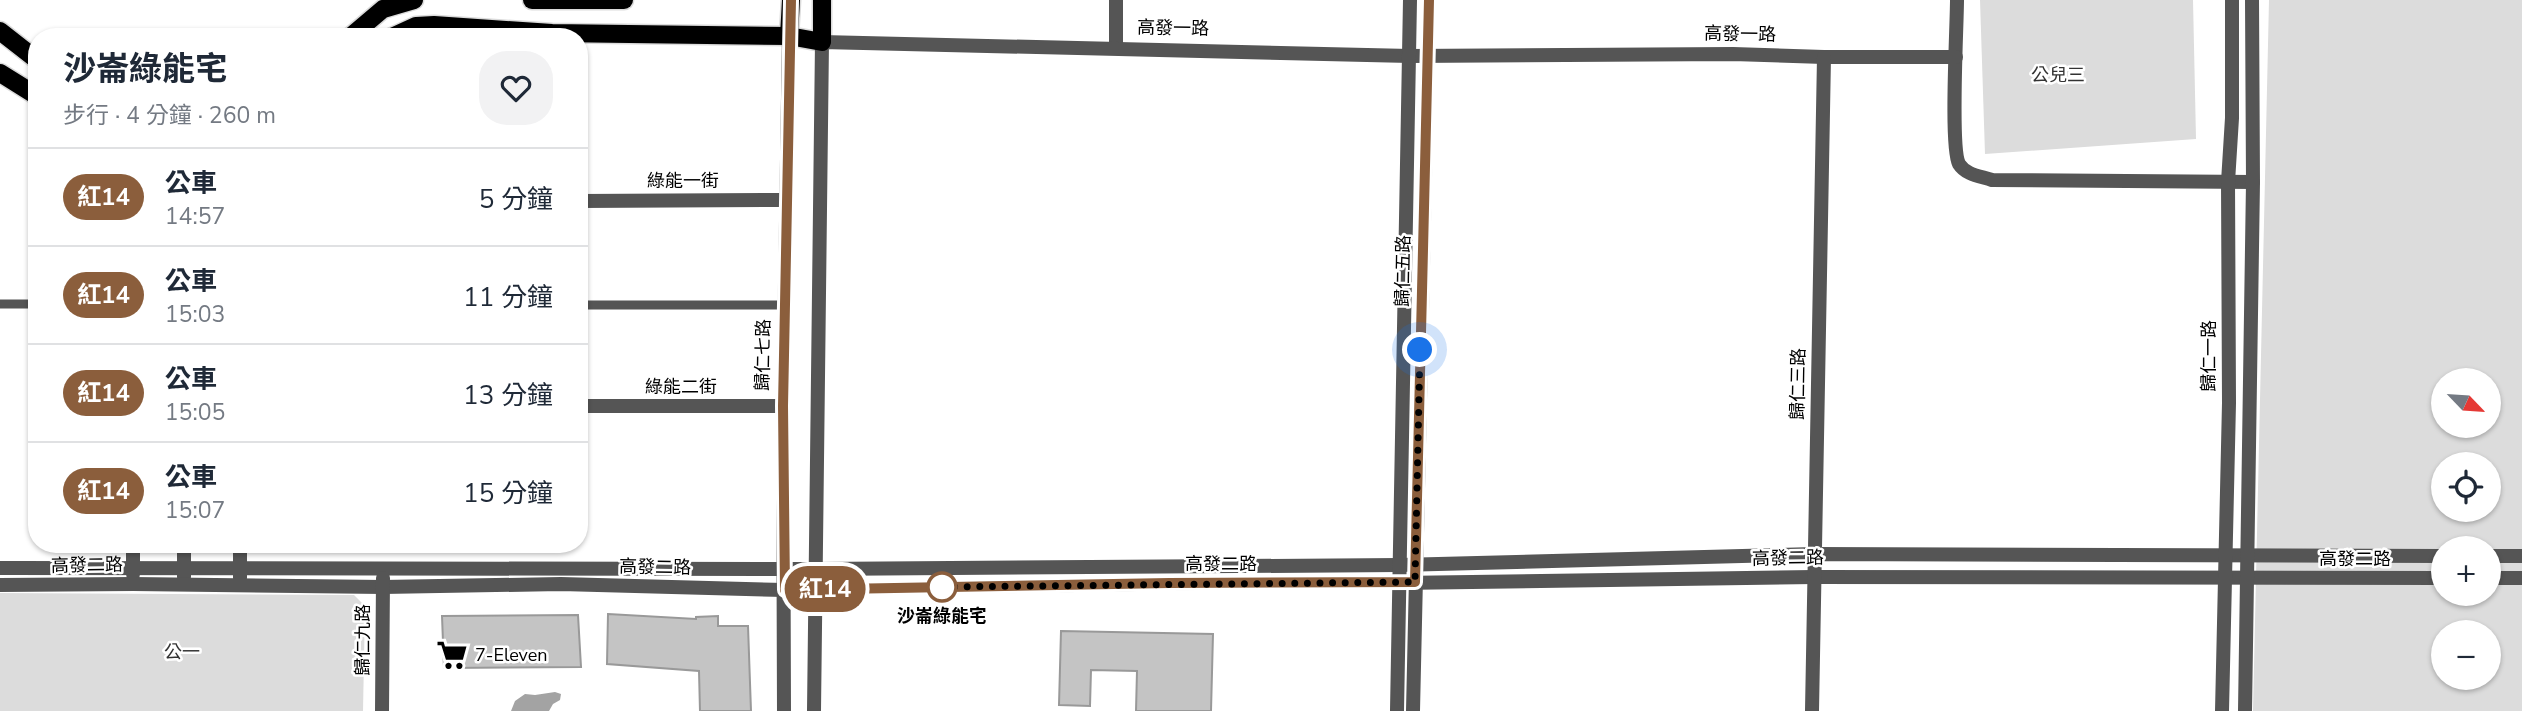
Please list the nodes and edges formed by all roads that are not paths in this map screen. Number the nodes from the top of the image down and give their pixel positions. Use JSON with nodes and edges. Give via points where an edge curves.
{"nodes":[{"id":1,"x":414,"y":0,"type":"edge"},
{"id":2,"x":531,"y":0,"type":"edge"},
{"id":3,"x":624,"y":0,"type":"edge"},
{"id":4,"x":791,"y":0,"type":"edge"},
{"id":5,"x":822,"y":0,"type":"edge"},
{"id":6,"x":1116,"y":0,"type":"edge"},
{"id":7,"x":1410,"y":0,"type":"edge"},
{"id":8,"x":1429,"y":0,"type":"edge"},
{"id":9,"x":1957,"y":0,"type":"edge"},
{"id":10,"x":2232,"y":0,"type":"edge"},
{"id":11,"x":2252,"y":0,"type":"edge"},
{"id":12,"x":361,"y":28,"type":"edge"},
{"id":13,"x":412,"y":28,"type":"edge"},
{"id":14,"x":478,"y":28,"type":"edge"},
{"id":15,"x":0,"y":31,"type":"edge"},
{"id":16,"x":588,"y":33,"type":"edge"},
{"id":17,"x":789,"y":36,"type":"junction"},
{"id":18,"x":822,"y":42,"type":"junction"},
{"id":19,"x":1116,"y":48,"type":"junction"},
{"id":20,"x":28,"y":53,"type":"edge"},
{"id":21,"x":1410,"y":55,"type":"junction"},
{"id":22,"x":1427,"y":56,"type":"junction"},
{"id":23,"x":1824,"y":57,"type":"junction"},
{"id":24,"x":1956,"y":57,"type":"junction"},
{"id":25,"x":0,"y":73,"type":"edge"},
{"id":26,"x":28,"y":90,"type":"edge"},
{"id":27,"x":2228,"y":182,"type":"junction"},
{"id":28,"x":2253,"y":182,"type":"junction"},
{"id":29,"x":787,"y":200,"type":"junction"},
{"id":30,"x":588,"y":201,"type":"edge"},
{"id":31,"x":0,"y":304,"type":"edge"},
{"id":32,"x":28,"y":304,"type":"edge"},
{"id":33,"x":588,"y":305,"type":"edge"},
{"id":34,"x":785,"y":305,"type":"junction"},
{"id":35,"x":588,"y":406,"type":"edge"},
{"id":36,"x":783,"y":406,"type":"junction"},
{"id":37,"x":134,"y":553,"type":"edge"},
{"id":38,"x":184,"y":553,"type":"edge"},
{"id":39,"x":240,"y":553,"type":"edge"},
{"id":40,"x":1814,"y":554,"type":"junction"},
{"id":41,"x":2224,"y":554,"type":"junction"},
{"id":42,"x":2246,"y":554,"type":"junction"},
{"id":43,"x":2431,"y":556,"type":"edge"},
{"id":44,"x":2501,"y":556,"type":"edge"},
{"id":45,"x":2522,"y":556,"type":"edge"},
{"id":46,"x":1416,"y":564,"type":"junction"},
{"id":47,"x":1399,"y":565,"type":"junction"},
{"id":48,"x":0,"y":568,"type":"edge"},
{"id":49,"x":133,"y":568,"type":"junction"},
{"id":50,"x":785,"y":568,"type":"junction"},
{"id":51,"x":184,"y":569,"type":"junction"},
{"id":52,"x":240,"y":569,"type":"junction"},
{"id":53,"x":815,"y":569,"type":"junction"},
{"id":54,"x":383,"y":570,"type":"junction"},
{"id":55,"x":1814,"y":577,"type":"junction"},
{"id":56,"x":2246,"y":578,"type":"junction"},
{"id":57,"x":2431,"y":578,"type":"edge"},
{"id":58,"x":2501,"y":578,"type":"edge"},
{"id":59,"x":2522,"y":578,"type":"edge"},
{"id":60,"x":2224,"y":579,"type":"junction"},
{"id":61,"x":1415,"y":582,"type":"junction"},
{"id":62,"x":1399,"y":583,"type":"junction"},
{"id":63,"x":133,"y":584,"type":"junction"},
{"id":64,"x":184,"y":585,"type":"junction"},
{"id":65,"x":0,"y":586,"type":"edge"},
{"id":66,"x":240,"y":587,"type":"junction"},
{"id":67,"x":383,"y":587,"type":"junction"},
{"id":68,"x":815,"y":589,"type":"junction"},
{"id":69,"x":785,"y":590,"type":"junction"},
{"id":70,"x":382,"y":711,"type":"edge"},
{"id":71,"x":784,"y":711,"type":"edge"},
{"id":72,"x":814,"y":711,"type":"edge"},
{"id":73,"x":1396,"y":711,"type":"edge"},
{"id":74,"x":1413,"y":711,"type":"edge"},
{"id":75,"x":1812,"y":711,"type":"edge"},
{"id":76,"x":2222,"y":711,"type":"edge"},
{"id":77,"x":2245,"y":711,"type":"edge"}],
"edges":[{"from":1,"to":12,"type":"main road","via":[[383,9]]},
{"from":2,"to":3,"type":"main road"},
{"from":4,"to":17,"type":"main road","name":"歸仁七路"},
{"from":5,"to":18,"type":"main road"},
{"from":6,"to":19,"type":"street"},
{"from":7,"to":21,"type":"street","name":"歸仁五路"},
{"from":8,"to":22,"type":"street","name":"歸仁五路"},
{"from":9,"to":24,"type":"street"},
{"from":10,"to":27,"type":"street","name":"歸仁一路"},
{"from":11,"to":28,"type":"street"},
{"from":13,"to":14,"type":"main road","name":"高發一路"},
{"from":15,"to":20,"type":"main road"},
{"from":16,"to":17,"type":"main road","name":"高發一路"},
{"from":17,"to":18,"type":"main road","name":"高發一路"},
{"from":17,"to":29,"type":"street","name":"歸仁七路"},
{"from":18,"to":19,"type":"street","name":"高發一路"},
{"from":18,"to":53,"type":"street"},
{"from":19,"to":21,"type":"street","name":"高發一路"},
{"from":21,"to":22,"type":"street","name":"高發一路"},
{"from":21,"to":47,"type":"street","name":"歸仁五路"},
{"from":22,"to":23,"type":"street","name":"高發一路"},
{"from":22,"to":46,"type":"street","name":"歸仁五路"},
{"from":23,"to":24,"type":"street","name":"高發一路"},
{"from":23,"to":40,"type":"street","name":"歸仁三路"},
{"from":24,"to":27,"type":"street","via":[[1955,139],[1958,162],[1968,173],[1993,180]]},
{"from":25,"to":26,"type":"main road"},
{"from":27,"to":28,"type":"street"},
{"from":27,"to":41,"type":"street","name":"歸仁一路"},
{"from":28,"to":42,"type":"street"},
{"from":29,"to":30,"type":"street","name":"綠能一街"},
{"from":29,"to":34,"type":"street","name":"歸仁七路"},
{"from":31,"to":32,"type":"lane"},
{"from":33,"to":34,"type":"lane"},
{"from":34,"to":36,"type":"street","name":"歸仁七路"},
{"from":35,"to":36,"type":"street","name":"綠能二街"},
{"from":36,"to":50,"type":"street","name":"歸仁七路"},
{"from":37,"to":49,"type":"street"},
{"from":38,"to":51,"type":"street"},
{"from":39,"to":52,"type":"street"},
{"from":40,"to":41,"type":"street","name":"高發二路"},
{"from":40,"to":46,"type":"street","name":"高發二路"},
{"from":40,"to":55,"type":"street","name":"歸仁三路"},
{"from":41,"to":42,"type":"street","name":"高發二路"},
{"from":41,"to":60,"type":"street","name":"歸仁一路"},
{"from":42,"to":43,"type":"street","name":"高發二路"},
{"from":42,"to":56,"type":"street"},
{"from":44,"to":45,"type":"street"},
{"from":46,"to":47,"type":"street","name":"高發二路"},
{"from":46,"to":61,"type":"street","name":"歸仁五路"},
{"from":47,"to":53,"type":"street","name":"高發二路"},
{"from":47,"to":62,"type":"street","name":"歸仁五路"},
{"from":48,"to":49,"type":"street","name":"高發二路"},
{"from":49,"to":51,"type":"street","name":"高發二路"},
{"from":49,"to":63,"type":"street"},
{"from":50,"to":53,"type":"street","name":"高發二路"},
{"from":50,"to":54,"type":"street","name":"高發二路"},
{"from":50,"to":69,"type":"street","name":"歸仁七路"},
{"from":51,"to":52,"type":"street","name":"高發二路"},
{"from":51,"to":64,"type":"street"},
{"from":52,"to":54,"type":"street","name":"高發二路"},
{"from":52,"to":66,"type":"street"},
{"from":53,"to":68,"type":"street"},
{"from":54,"to":67,"type":"street","name":"歸仁九路"},
{"from":55,"to":60,"type":"street","name":"高發二路"},
{"from":55,"to":61,"type":"street","name":"高發二路"},
{"from":55,"to":75,"type":"street","name":"歸仁三路"},
{"from":56,"to":57,"type":"street","name":"高發二路"},
{"from":56,"to":60,"type":"street","name":"高發二路"},
{"from":56,"to":77,"type":"street"},
{"from":58,"to":59,"type":"street"},
{"from":60,"to":76,"type":"street","name":"歸仁一路"},
{"from":61,"to":62,"type":"street","name":"高發二路"},
{"from":61,"to":74,"type":"street","name":"歸仁五路"},
{"from":62,"to":68,"type":"street","name":"高發二路"},
{"from":62,"to":73,"type":"street","name":"歸仁五路"},
{"from":63,"to":64,"type":"street","name":"高發二路"},
{"from":63,"to":65,"type":"street","name":"高發二路"},
{"from":64,"to":66,"type":"street","name":"高發二路"},
{"from":66,"to":67,"type":"street","name":"高發二路"},
{"from":67,"to":69,"type":"street","name":"高發二路","via":[[561,584]]},
{"from":67,"to":70,"type":"street","name":"歸仁九路"},
{"from":68,"to":69,"type":"street","name":"高發二路"},
{"from":68,"to":72,"type":"street"},
{"from":69,"to":71,"type":"street","name":"歸仁七路"}]}
